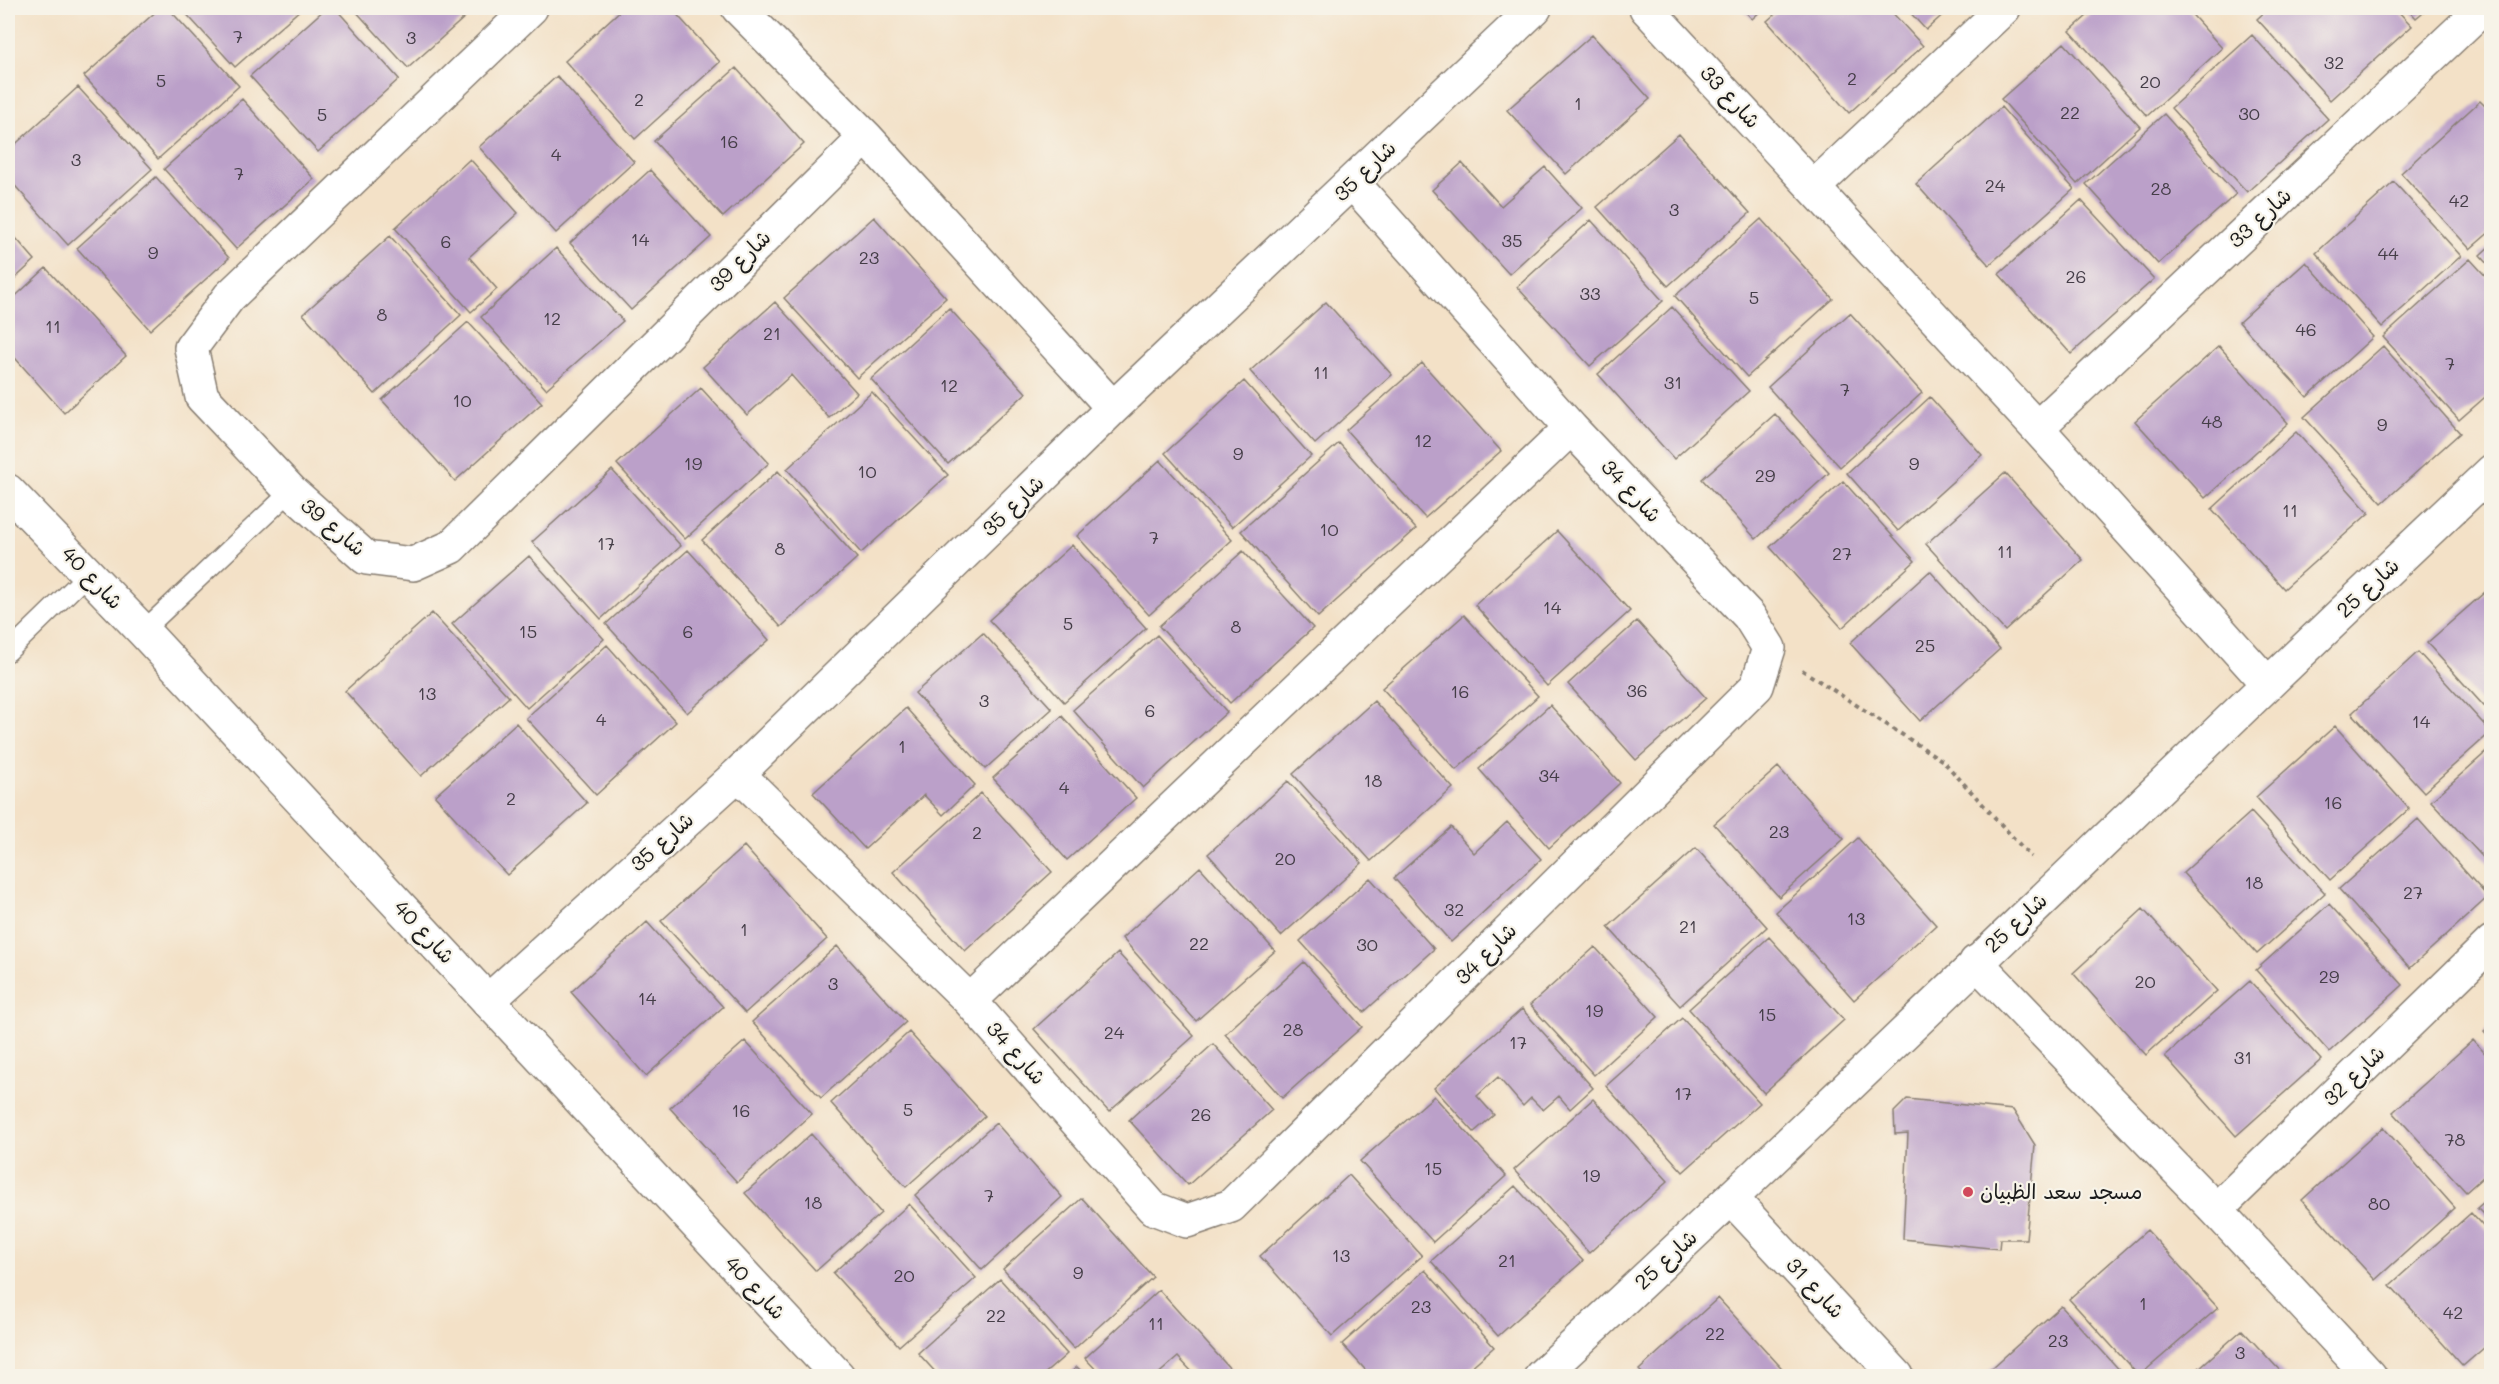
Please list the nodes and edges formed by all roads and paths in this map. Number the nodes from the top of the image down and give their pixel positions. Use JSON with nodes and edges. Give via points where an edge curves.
{"nodes":[{"id":1,"x":531,"y":8,"type":"edge"},
{"id":2,"x":738,"y":8,"type":"edge"},
{"id":3,"x":1535,"y":8,"type":"edge"},
{"id":4,"x":1646,"y":8,"type":"edge"},
{"id":5,"x":2004,"y":8,"type":"edge"},
{"id":6,"x":2483,"y":8,"type":"edge"},
{"id":7,"x":866,"y":137,"type":"junction"},
{"id":8,"x":1353,"y":183,"type":"junction"},
{"id":9,"x":1814,"y":187,"type":"junction"},
{"id":10,"x":1113,"y":408,"type":"junction"},
{"id":11,"x":1571,"y":428,"type":"junction"},
{"id":12,"x":2037,"y":428,"type":"junction"},
{"id":13,"x":2492,"y":471,"type":"edge"},
{"id":14,"x":8,"y":491,"type":"edge"},
{"id":15,"x":291,"y":491,"type":"junction"},
{"id":16,"x":88,"y":574,"type":"junction"},
{"id":17,"x":143,"y":631,"type":"junction"},
{"id":18,"x":1769,"y":648,"type":"junction"},
{"id":19,"x":8,"y":652,"type":"edge"},
{"id":20,"x":2267,"y":683,"type":"junction"},
{"id":21,"x":738,"y":774,"type":"junction"},
{"id":22,"x":2057,"y":885,"type":"junction"},
{"id":23,"x":2492,"y":942,"type":"edge"},
{"id":24,"x":1976,"y":962,"type":"junction"},
{"id":25,"x":488,"y":1001,"type":"junction"},
{"id":26,"x":970,"y":1001,"type":"junction"},
{"id":27,"x":1732,"y":1199,"type":"junction"},
{"id":28,"x":2216,"y":1210,"type":"junction"},
{"id":29,"x":838,"y":1377,"type":"edge"},
{"id":30,"x":1541,"y":1377,"type":"edge"},
{"id":31,"x":1898,"y":1377,"type":"edge"},
{"id":32,"x":2370,"y":1377,"type":"edge"}],
"edges":[{"from":1,"to":15,"type":"street","name":"شارع 39","via":[[229,297],[191,348],[202,397]]},
{"from":2,"to":7,"type":"street"},
{"from":3,"to":8,"type":"street","name":"شارع 35"},
{"from":4,"to":9,"type":"street","name":"شارع 33"},
{"from":5,"to":9,"type":"street"},
{"from":6,"to":12,"type":"street","name":"شارع 33"},
{"from":7,"to":10,"type":"street"},
{"from":7,"to":15,"type":"street","name":"شارع 39","via":[[451,547],[413,564],[366,558]]},
{"from":8,"to":10,"type":"street","name":"شارع 35"},
{"from":8,"to":11,"type":"street","name":"شارع 34"},
{"from":9,"to":12,"type":"street","name":"شارع 33"},
{"from":10,"to":21,"type":"street","name":"شارع 35"},
{"from":11,"to":18,"type":"street","name":"شارع 34","via":[[1749,616]]},
{"from":11,"to":26,"type":"street","name":"شارع 34"},
{"from":12,"to":20,"type":"street","name":"شارع 33"},
{"from":13,"to":20,"type":"street","name":"شارع 25"},
{"from":14,"to":16,"type":"street","name":"شارع 40"},
{"from":15,"to":17,"type":"lane"},
{"from":16,"to":17,"type":"street","name":"شارع 40"},
{"from":16,"to":19,"type":"lane"},
{"from":17,"to":25,"type":"street","name":"شارع 40"},
{"from":18,"to":22,"type":"path","via":[[1943,761]]},
{"from":18,"to":26,"type":"street","name":"شارع 34","via":[[1757,686],[1231,1206],[1187,1221],[1153,1208]]},
{"from":20,"to":22,"type":"street","name":"شارع 25"},
{"from":21,"to":25,"type":"street","name":"شارع 35"},
{"from":21,"to":26,"type":"street","name":"شارع 34"},
{"from":22,"to":24,"type":"street","name":"شارع 25"},
{"from":23,"to":28,"type":"street","name":"شارع 32"},
{"from":24,"to":27,"type":"street","name":"شارع 25"},
{"from":24,"to":28,"type":"street"},
{"from":25,"to":29,"type":"street","name":"شارع 40"},
{"from":27,"to":30,"type":"street","name":"شارع 25"},
{"from":27,"to":31,"type":"street","name":"شارع 31"},
{"from":28,"to":32,"type":"street"}]}
